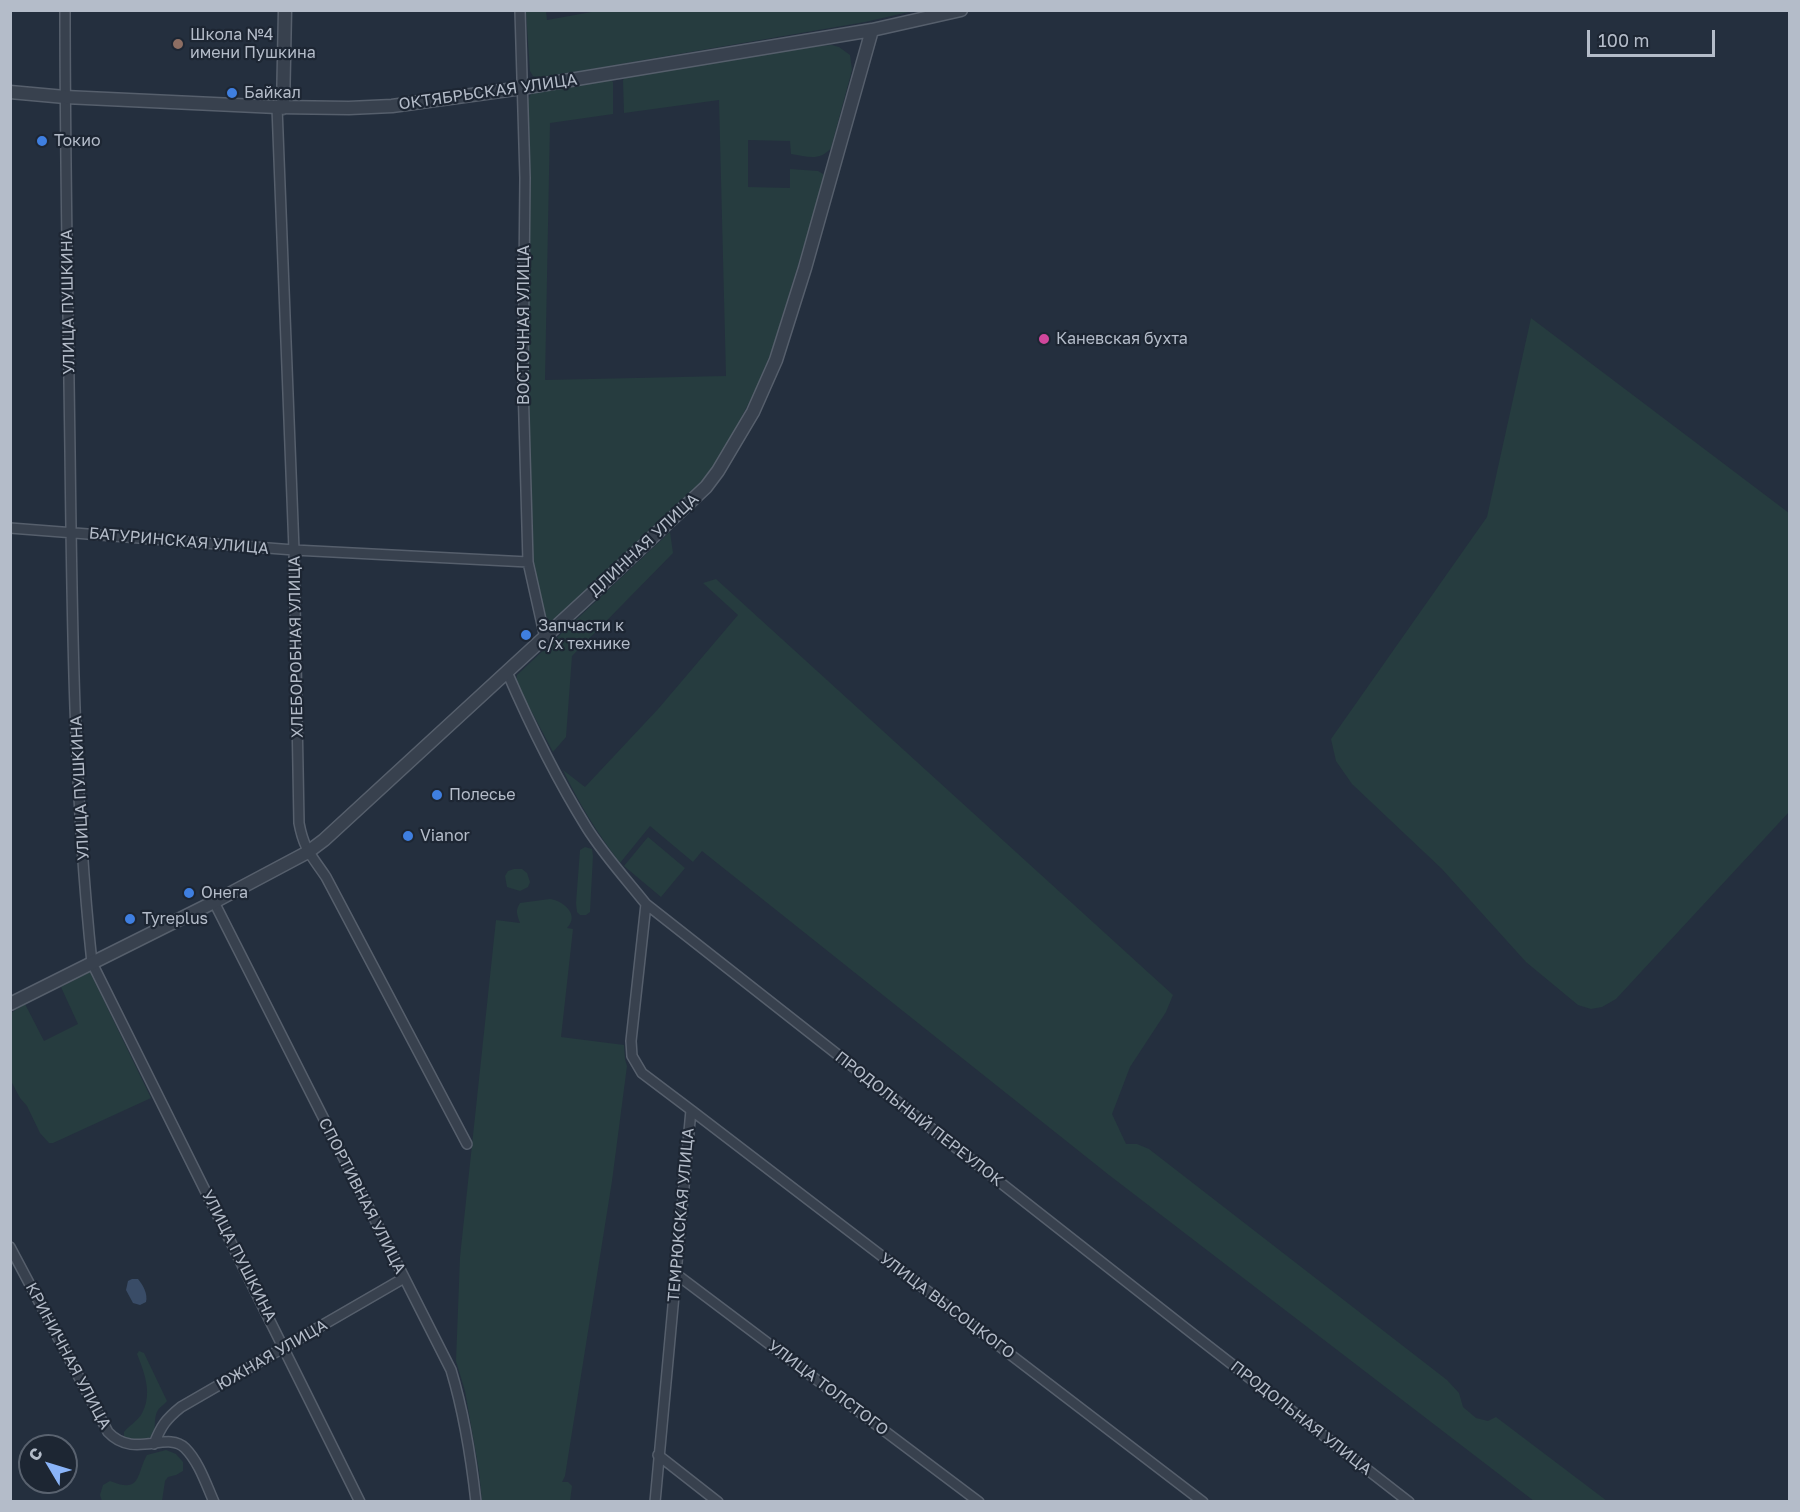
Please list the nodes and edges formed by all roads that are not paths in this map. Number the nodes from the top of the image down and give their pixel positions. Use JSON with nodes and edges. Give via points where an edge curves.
{"nodes":[{"id":1,"x":65,"y":10,"type":"edge"},
{"id":2,"x":285,"y":10,"type":"edge"},
{"id":3,"x":520,"y":10,"type":"edge"},
{"id":4,"x":961,"y":10,"type":"edge"},
{"id":5,"x":872,"y":30,"type":"junction"},
{"id":6,"x":522,"y":88,"type":"junction"},
{"id":7,"x":10,"y":92,"type":"edge"},
{"id":8,"x":65,"y":97,"type":"junction"},
{"id":9,"x":280,"y":107,"type":"junction"},
{"id":10,"x":10,"y":528,"type":"edge"},
{"id":11,"x":71,"y":531,"type":"junction"},
{"id":12,"x":294,"y":550,"type":"junction"},
{"id":13,"x":528,"y":562,"type":"junction"},
{"id":14,"x":544,"y":638,"type":"junction"},
{"id":15,"x":507,"y":672,"type":"junction"},
{"id":16,"x":308,"y":852,"type":"junction"},
{"id":17,"x":214,"y":902,"type":"junction"},
{"id":18,"x":646,"y":904,"type":"junction"},
{"id":19,"x":92,"y":963,"type":"junction"},
{"id":20,"x":10,"y":1004,"type":"edge"},
{"id":21,"x":691,"y":1110,"type":"junction"},
{"id":22,"x":467,"y":1144,"type":"dead end"},
{"id":23,"x":10,"y":1247,"type":"edge"},
{"id":24,"x":676,"y":1274,"type":"junction"},
{"id":25,"x":404,"y":1278,"type":"junction"},
{"id":26,"x":1192,"y":1334,"type":"joint"},
{"id":27,"x":285,"y":1349,"type":"junction"},
{"id":28,"x":154,"y":1444,"type":"junction"},
{"id":29,"x":658,"y":1455,"type":"junction"},
{"id":30,"x":214,"y":1502,"type":"edge"},
{"id":31,"x":360,"y":1502,"type":"edge"},
{"id":32,"x":476,"y":1502,"type":"edge"},
{"id":33,"x":655,"y":1502,"type":"edge"},
{"id":34,"x":718,"y":1502,"type":"edge"},
{"id":35,"x":979,"y":1502,"type":"edge"},
{"id":36,"x":1203,"y":1502,"type":"edge"},
{"id":37,"x":1409,"y":1502,"type":"edge"}],
"edges":[{"from":1,"to":8,"type":"street","name":"УЛИЦА ПУШКИНА"},
{"from":2,"to":9,"type":"street","name":"ХЛЕБОРОБНАЯ УЛИЦА"},
{"from":3,"to":6,"type":"street","name":"ВОСТОЧНАЯ УЛИЦА"},
{"from":4,"to":5,"type":"street","name":"ОКТЯБРЬСКАЯ УЛИЦА"},
{"from":5,"to":6,"type":"street","name":"ОКТЯБРЬСКАЯ УЛИЦА"},
{"from":5,"to":14,"type":"street","name":"ДЛИННАЯ УЛИЦА","via":[[806,268],[776,360],[753,412],[706,487]]},
{"from":6,"to":9,"type":"street","name":"ОКТЯБРЬСКАЯ УЛИЦА","via":[[371,107]]},
{"from":6,"to":13,"type":"street","name":"ВОСТОЧНАЯ УЛИЦА"},
{"from":7,"to":8,"type":"street","name":"ОКТЯБРЬСКАЯ УЛИЦА"},
{"from":8,"to":9,"type":"street","name":"ОКТЯБРЬСКАЯ УЛИЦА"},
{"from":8,"to":11,"type":"street","name":"УЛИЦА ПУШКИНА"},
{"from":9,"to":12,"type":"street","name":"ХЛЕБОРОБНАЯ УЛИЦА"},
{"from":10,"to":11,"type":"street","name":"БАТУРИНСКАЯ УЛИЦА"},
{"from":11,"to":12,"type":"street","name":"БАТУРИНСКАЯ УЛИЦА"},
{"from":11,"to":19,"type":"street","name":"УЛИЦА ПУШКИНА","via":[[76,721]]},
{"from":12,"to":13,"type":"street","name":"БАТУРИНСКАЯ УЛИЦА"},
{"from":12,"to":16,"type":"street","name":"ХЛЕБОРОБНАЯ УЛИЦА","via":[[299,823]]},
{"from":13,"to":14,"type":"street","name":"ВОСТОЧНАЯ УЛИЦА"},
{"from":14,"to":15,"type":"street","name":"ДЛИННАЯ УЛИЦА"},
{"from":15,"to":16,"type":"street","name":"ДЛИННАЯ УЛИЦА","via":[[346,822]]},
{"from":15,"to":18,"type":"street","via":[[587,828]]},
{"from":16,"to":17,"type":"street","name":"ДЛИННАЯ УЛИЦА"},
{"from":16,"to":22,"type":"street","name":"ХЛЕБОРОБНАЯ УЛИЦА","via":[[326,877]]},
{"from":17,"to":19,"type":"street","name":"ДЛИННАЯ УЛИЦА"},
{"from":17,"to":25,"type":"street","name":"СПОРТИВНАЯ УЛИЦА"},
{"from":18,"to":21,"type":"street","name":"ТЕМРЮКСКАЯ УЛИЦА","via":[[632,1056],[642,1073]]},
{"from":18,"to":26,"type":"street","name":"ПРОДОЛЬНЫЙ ПЕРЕУЛОК"},
{"from":19,"to":20,"type":"street","name":"ДЛИННАЯ УЛИЦА"},
{"from":19,"to":27,"type":"street","name":"УЛИЦА ПУШКИНА"},
{"from":21,"to":24,"type":"street","name":"ТЕМРЮКСКАЯ УЛИЦА"},
{"from":21,"to":36,"type":"street","name":"УЛИЦА ВЫСОЦКОГО"},
{"from":23,"to":28,"type":"street","name":"КРИНИЧНАЯ УЛИЦА","via":[[108,1432],[125,1444]]},
{"from":24,"to":29,"type":"street","name":"ТЕМРЮКСКАЯ УЛИЦА"},
{"from":24,"to":35,"type":"street","name":"УЛИЦА ТОЛСТОГО"},
{"from":25,"to":27,"type":"street","name":"ЮЖНАЯ УЛИЦА"},
{"from":25,"to":32,"type":"street","name":"СПОРТИВНАЯ УЛИЦА","via":[[453,1376]]},
{"from":26,"to":37,"type":"street","name":"ПРОДОЛЬНАЯ УЛИЦА"},
{"from":27,"to":28,"type":"street","name":"ЮЖНАЯ УЛИЦА","via":[[181,1407],[167,1418]]},
{"from":27,"to":31,"type":"street","name":"УЛИЦА ПУШКИНА"},
{"from":28,"to":30,"type":"street","name":"КРИНИЧНАЯ УЛИЦА","via":[[173,1442],[186,1448]]},
{"from":29,"to":33,"type":"street","name":"ТЕМРЮКСКАЯ УЛИЦА"},
{"from":29,"to":34,"type":"street"}]}
